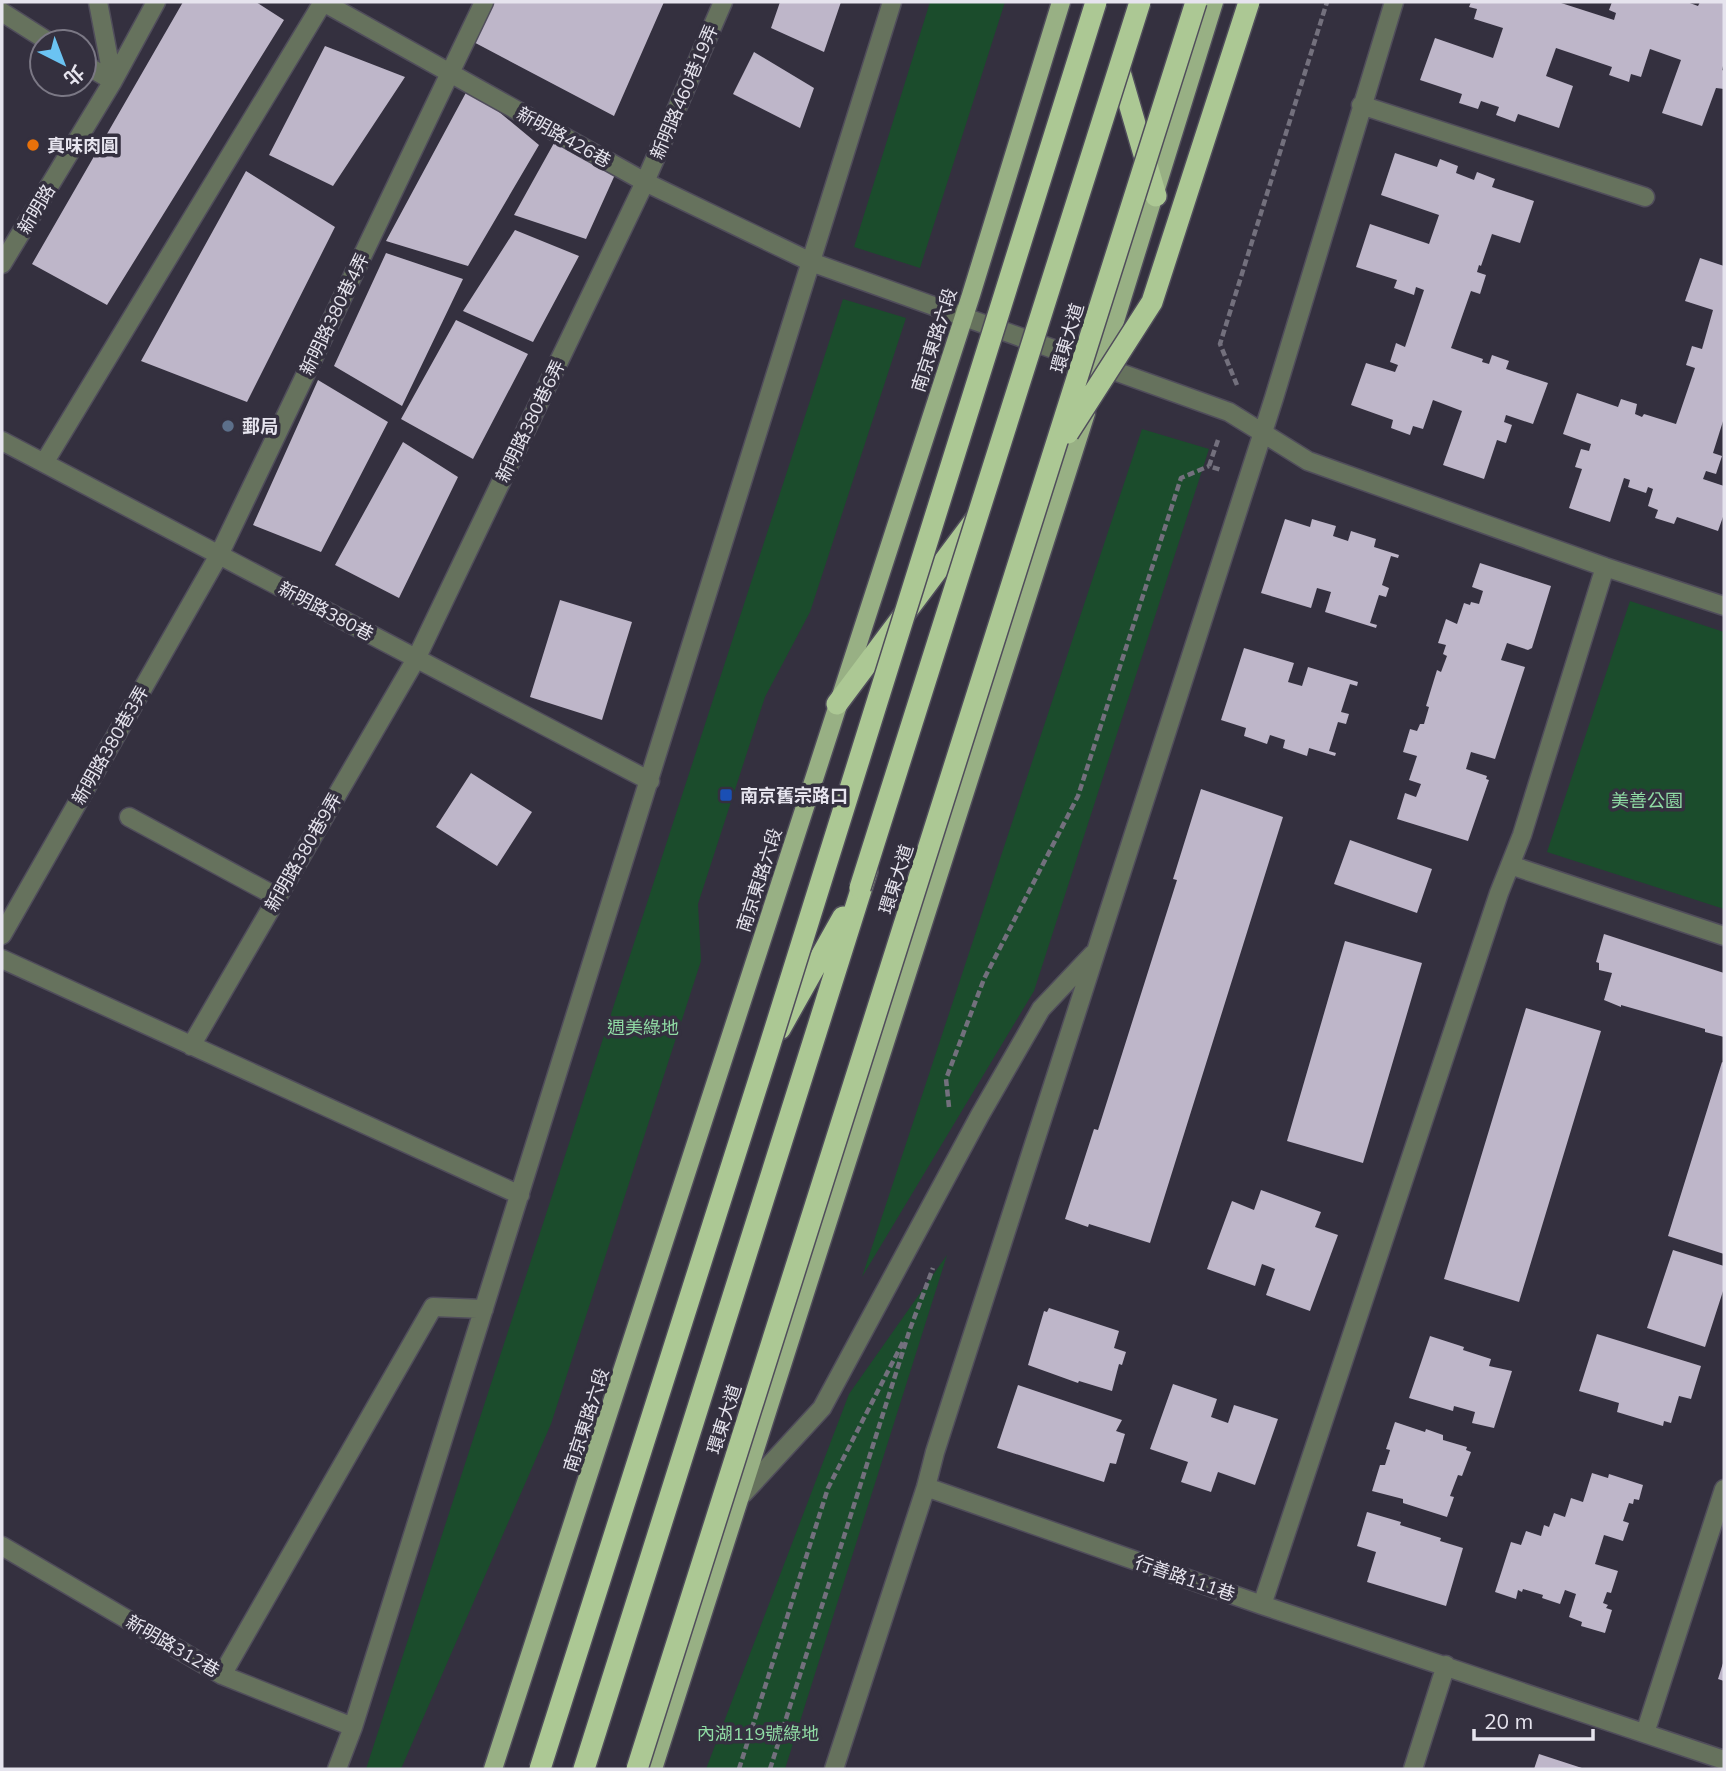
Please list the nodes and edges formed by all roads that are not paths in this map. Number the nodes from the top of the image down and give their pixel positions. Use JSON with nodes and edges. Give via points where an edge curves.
{"nodes":[{"id":1,"x":98,"y":2,"type":"edge"},
{"id":2,"x":156,"y":2,"type":"edge"},
{"id":3,"x":323,"y":2,"type":"edge"},
{"id":4,"x":484,"y":2,"type":"edge"},
{"id":5,"x":723,"y":2,"type":"edge"},
{"id":6,"x":892,"y":2,"type":"edge"},
{"id":7,"x":1061,"y":2,"type":"edge"},
{"id":8,"x":1096,"y":2,"type":"edge"},
{"id":9,"x":1141,"y":2,"type":"edge"},
{"id":10,"x":1196,"y":2,"type":"edge"},
{"id":11,"x":1214,"y":2,"type":"edge"},
{"id":12,"x":1249,"y":2,"type":"edge"},
{"id":13,"x":1394,"y":2,"type":"edge"},
{"id":14,"x":2,"y":12,"type":"edge"},
{"id":15,"x":28,"y":29,"type":"edge"},
{"id":16,"x":98,"y":72,"type":"edge"},
{"id":17,"x":1120,"y":72,"type":"junction"},
{"id":18,"x":449,"y":73,"type":"junction"},
{"id":19,"x":113,"y":81,"type":"junction"},
{"id":20,"x":1361,"y":105,"type":"junction"},
{"id":21,"x":645,"y":182,"type":"junction"},
{"id":22,"x":1156,"y":196,"type":"junction"},
{"id":23,"x":1645,"y":197,"type":"dead end"},
{"id":24,"x":811,"y":262,"type":"junction"},
{"id":25,"x":2,"y":264,"type":"edge"},
{"id":26,"x":963,"y":317,"type":"junction"},
{"id":27,"x":1034,"y":342,"type":"junction"},
{"id":28,"x":1101,"y":366,"type":"junction"},
{"id":29,"x":1263,"y":432,"type":"junction"},
{"id":30,"x":2,"y":441,"type":"edge"},
{"id":31,"x":1054,"y":455,"type":"junction"},
{"id":32,"x":44,"y":463,"type":"junction"},
{"id":33,"x":980,"y":513,"type":"junction"},
{"id":34,"x":219,"y":555,"type":"junction"},
{"id":35,"x":1605,"y":567,"type":"junction"},
{"id":36,"x":1724,"y":606,"type":"edge"},
{"id":37,"x":416,"y":659,"type":"junction"},
{"id":38,"x":837,"y":704,"type":"junction"},
{"id":39,"x":650,"y":781,"type":"junction"},
{"id":40,"x":129,"y":817,"type":"dead end"},
{"id":41,"x":1510,"y":865,"type":"junction"},
{"id":42,"x":277,"y":897,"type":"junction"},
{"id":43,"x":2,"y":935,"type":"edge"},
{"id":44,"x":1724,"y":936,"type":"edge"},
{"id":45,"x":1096,"y":951,"type":"junction"},
{"id":46,"x":2,"y":959,"type":"edge"},
{"id":47,"x":191,"y":1046,"type":"junction"},
{"id":48,"x":768,"y":1051,"type":"junction"},
{"id":49,"x":520,"y":1195,"type":"junction"},
{"id":50,"x":484,"y":1310,"type":"junction"},
{"id":51,"x":926,"y":1487,"type":"junction"},
{"id":52,"x":1724,"y":1489,"type":"edge"},
{"id":53,"x":743,"y":1494,"type":"junction"},
{"id":54,"x":2,"y":1546,"type":"edge"},
{"id":55,"x":1262,"y":1605,"type":"junction"},
{"id":56,"x":1446,"y":1665,"type":"junction"},
{"id":57,"x":222,"y":1675,"type":"junction"},
{"id":58,"x":354,"y":1727,"type":"junction"},
{"id":59,"x":1645,"y":1733,"type":"junction"},
{"id":60,"x":1724,"y":1760,"type":"edge"},
{"id":61,"x":337,"y":1769,"type":"edge"},
{"id":62,"x":493,"y":1769,"type":"edge"},
{"id":63,"x":540,"y":1769,"type":"edge"},
{"id":64,"x":584,"y":1769,"type":"edge"},
{"id":65,"x":637,"y":1769,"type":"edge"},
{"id":66,"x":653,"y":1769,"type":"edge"},
{"id":67,"x":834,"y":1769,"type":"edge"},
{"id":68,"x":1413,"y":1769,"type":"edge"}],
"edges":[{"from":1,"to":19,"type":"street"},
{"from":2,"to":19,"type":"street","name":"新明路"},
{"from":3,"to":18,"type":"street","name":"新明路426巷"},
{"from":3,"to":32,"type":"street"},
{"from":4,"to":18,"type":"street","name":"新明路380巷4弄"},
{"from":5,"to":21,"type":"street","name":"新明路460巷19弄"},
{"from":6,"to":24,"type":"street"},
{"from":7,"to":26,"type":"main road","name":"南京東路六段"},
{"from":8,"to":48,"type":"highway","bridge":true},
{"from":9,"to":17,"type":"highway"},
{"from":9,"to":48,"type":"highway","bridge":true,"via":[[860,888]]},
{"from":10,"to":31,"type":"highway","name":"環東大道","bridge":true},
{"from":11,"to":22,"type":"main road"},
{"from":12,"to":31,"type":"highway","bridge":true,"via":[[1152,302]]},
{"from":13,"to":20,"type":"street"},
{"from":14,"to":15,"type":"street"},
{"from":16,"to":19,"type":"street"},
{"from":17,"to":22,"type":"highway"},
{"from":17,"to":27,"type":"highway"},
{"from":18,"to":21,"type":"street","name":"新明路426巷"},
{"from":18,"to":34,"type":"street","name":"新明路380巷4弄"},
{"from":19,"to":25,"type":"street","name":"新明路"},
{"from":20,"to":23,"type":"street"},
{"from":20,"to":29,"type":"street"},
{"from":21,"to":24,"type":"street","name":"新明路426巷"},
{"from":21,"to":37,"type":"street","name":"新明路380巷6弄"},
{"from":22,"to":28,"type":"main road"},
{"from":24,"to":26,"type":"street","name":"新明路426巷"},
{"from":24,"to":39,"type":"street"},
{"from":26,"to":27,"type":"street","name":"新明路426巷"},
{"from":26,"to":38,"type":"main road","name":"南京東路六段"},
{"from":27,"to":28,"type":"street","name":"新明路426巷"},
{"from":27,"to":33,"type":"highway"},
{"from":28,"to":29,"type":"street","name":"新明路426巷","via":[[1228,412]]},
{"from":28,"to":53,"type":"main road"},
{"from":29,"to":35,"type":"street","name":"新明路426巷","via":[[1308,461]]},
{"from":29,"to":45,"type":"street"},
{"from":30,"to":32,"type":"street","name":"新明路380巷"},
{"from":31,"to":65,"type":"highway","name":"環東大道","bridge":true},
{"from":32,"to":34,"type":"street","name":"新明路380巷"},
{"from":33,"to":38,"type":"highway"},
{"from":33,"to":64,"type":"highway"},
{"from":34,"to":37,"type":"street","name":"新明路380巷"},
{"from":34,"to":43,"type":"street","name":"新明路380巷3弄"},
{"from":35,"to":36,"type":"street","name":"新明路426巷"},
{"from":35,"to":41,"type":"street"},
{"from":37,"to":39,"type":"street","name":"新明路380巷"},
{"from":37,"to":42,"type":"street","name":"新明路380巷9弄"},
{"from":38,"to":62,"type":"main road","name":"南京東路六段"},
{"from":39,"to":49,"type":"street"},
{"from":40,"to":42,"type":"street"},
{"from":41,"to":44,"type":"street"},
{"from":41,"to":55,"type":"street"},
{"from":42,"to":47,"type":"street","name":"新明路380巷9弄"},
{"from":45,"to":51,"type":"street"},
{"from":45,"to":53,"type":"street","via":[[1041,1009],[822,1408]]},
{"from":46,"to":47,"type":"street"},
{"from":47,"to":49,"type":"street"},
{"from":48,"to":63,"type":"highway","bridge":true},
{"from":49,"to":50,"type":"street"},
{"from":50,"to":57,"type":"street","via":[[433,1307]]},
{"from":50,"to":58,"type":"street"},
{"from":51,"to":55,"type":"street","name":"行善路111巷"},
{"from":51,"to":67,"type":"street"},
{"from":52,"to":59,"type":"street"},
{"from":53,"to":66,"type":"main road"},
{"from":54,"to":57,"type":"street","name":"新明路312巷"},
{"from":55,"to":56,"type":"street","name":"行善路111巷"},
{"from":56,"to":59,"type":"street","name":"行善路111巷"},
{"from":56,"to":68,"type":"street"},
{"from":57,"to":58,"type":"street","name":"新明路312巷"},
{"from":58,"to":61,"type":"street"},
{"from":59,"to":60,"type":"street","name":"行善路111巷"}]}
